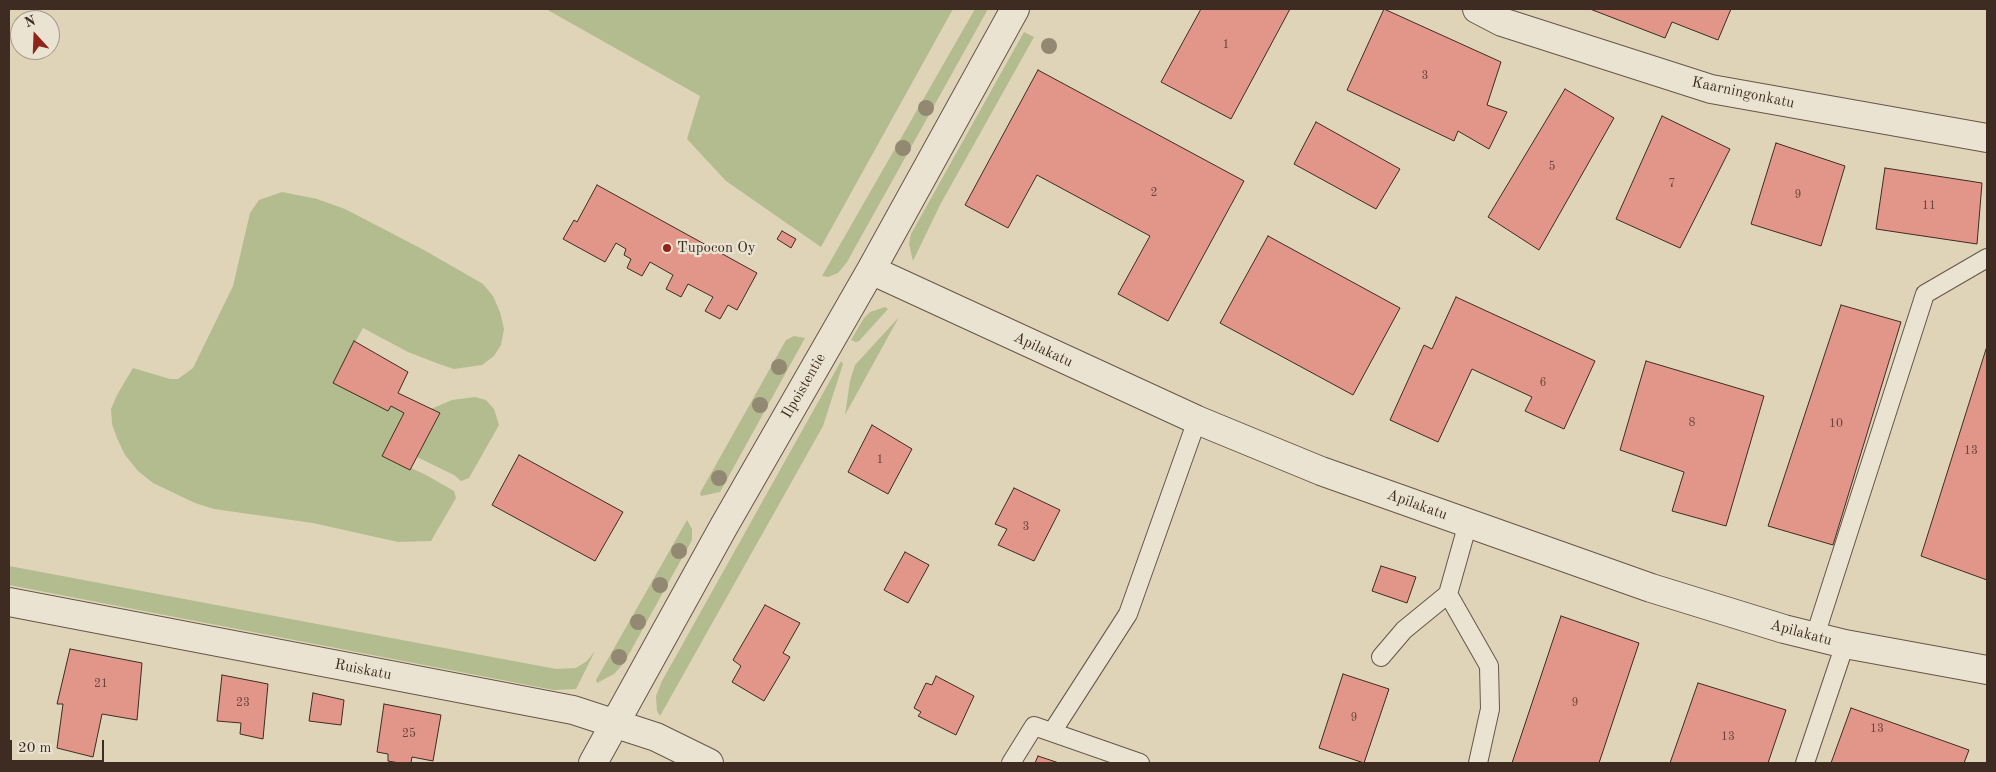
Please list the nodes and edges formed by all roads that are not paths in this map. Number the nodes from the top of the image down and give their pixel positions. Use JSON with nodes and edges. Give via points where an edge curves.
{"nodes":[{"id":1,"x":1015,"y":9,"type":"edge"},
{"id":2,"x":1477,"y":9,"type":"edge"},
{"id":3,"x":1987,"y":138,"type":"edge"},
{"id":4,"x":1987,"y":258,"type":"edge"},
{"id":5,"x":871,"y":270,"type":"junction"},
{"id":6,"x":1197,"y":420,"type":"junction"},
{"id":7,"x":1468,"y":523,"type":"junction"},
{"id":8,"x":1448,"y":594,"type":"junction"},
{"id":9,"x":9,"y":602,"type":"edge"},
{"id":10,"x":1815,"y":636,"type":"junction"},
{"id":11,"x":1845,"y":644,"type":"junction"},
{"id":12,"x":1381,"y":657,"type":"dead end"},
{"id":13,"x":1987,"y":670,"type":"edge"},
{"id":14,"x":614,"y":723,"type":"junction"},
{"id":15,"x":1052,"y":732,"type":"junction"},
{"id":16,"x":593,"y":763,"type":"edge"},
{"id":17,"x":709,"y":763,"type":"edge"},
{"id":18,"x":1011,"y":763,"type":"edge"},
{"id":19,"x":1140,"y":763,"type":"edge"},
{"id":20,"x":1478,"y":763,"type":"edge"},
{"id":21,"x":1805,"y":763,"type":"edge"}],
"edges":[{"from":1,"to":5,"type":"street","name":"Ilpoistentie"},
{"from":2,"to":3,"type":"street","name":"Kaarningonkatu","via":[[1502,22],[1711,89]]},
{"from":4,"to":10,"type":"lane","via":[[1925,294]]},
{"from":5,"to":6,"type":"street","name":"Apilakatu"},
{"from":5,"to":14,"type":"street","name":"Ilpoistentie"},
{"from":6,"to":7,"type":"street","name":"Apilakatu","via":[[1321,470]]},
{"from":6,"to":15,"type":"lane","via":[[1128,614]]},
{"from":7,"to":8,"type":"lane"},
{"from":7,"to":10,"type":"street","name":"Apilakatu","via":[[1651,588]]},
{"from":8,"to":12,"type":"lane","via":[[1404,630]]},
{"from":8,"to":20,"type":"lane","via":[[1489,666],[1490,710]]},
{"from":9,"to":14,"type":"street","name":"Ruiskatu","via":[[573,710]]},
{"from":10,"to":11,"type":"street","name":"Apilakatu"},
{"from":11,"to":13,"type":"street","name":"Apilakatu"},
{"from":11,"to":21,"type":"lane"},
{"from":14,"to":16,"type":"street","name":"Ilpoistentie"},
{"from":14,"to":17,"type":"street","name":"Ruiskatu","via":[[656,737]]},
{"from":15,"to":18,"type":"lane","via":[[1034,726]]},
{"from":15,"to":19,"type":"lane"}]}
